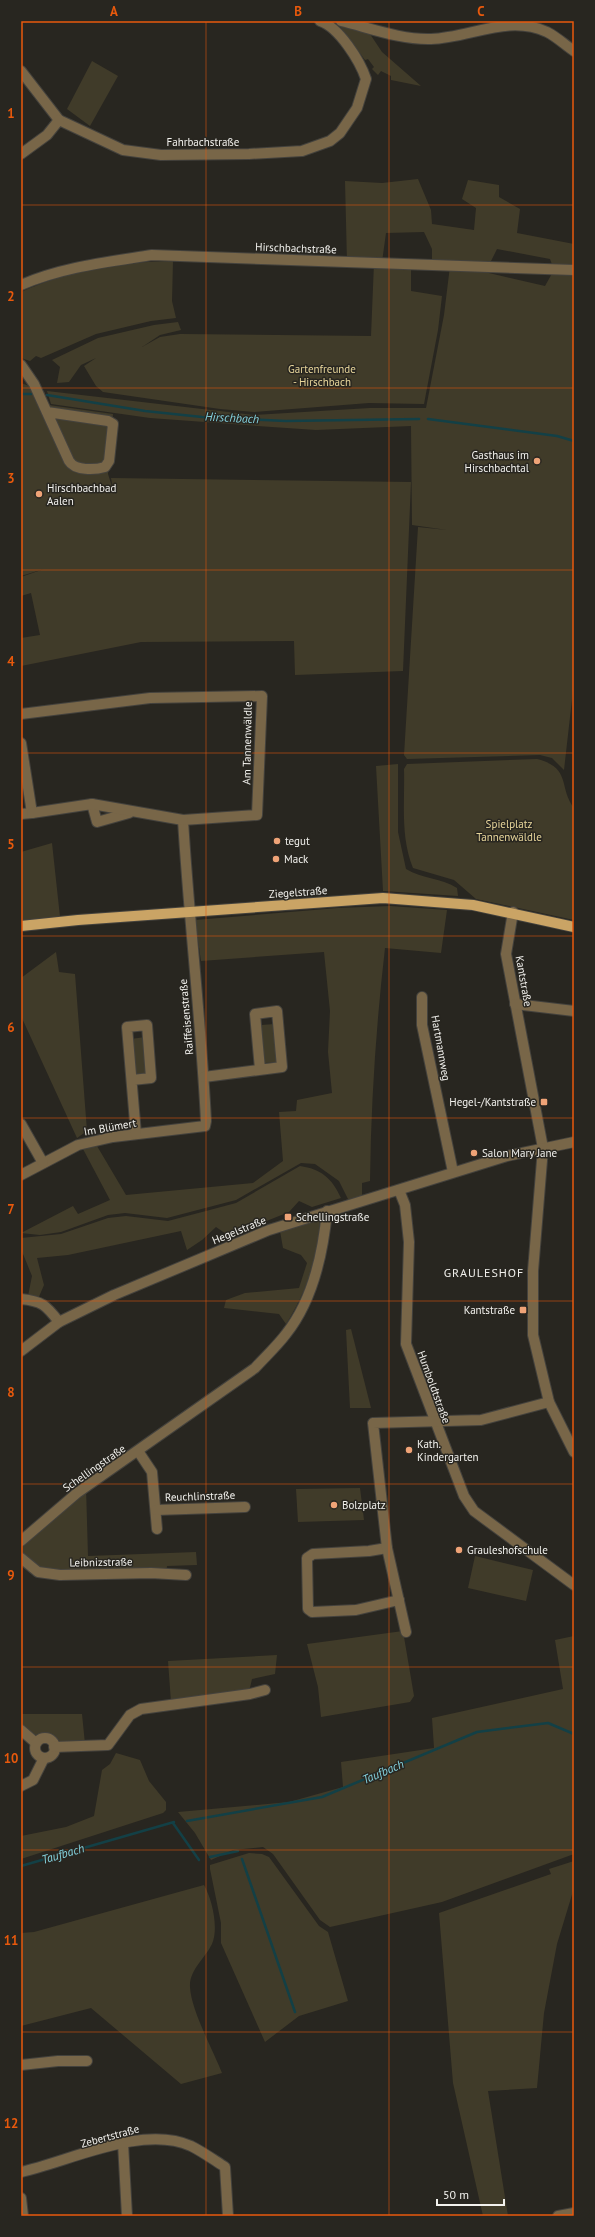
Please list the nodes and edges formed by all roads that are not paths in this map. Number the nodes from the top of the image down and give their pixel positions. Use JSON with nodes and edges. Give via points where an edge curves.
{"nodes":[{"id":1,"x":341,"y":21,"type":"edge"},
{"id":2,"x":327,"y":22,"type":"edge"},
{"id":3,"x":366,"y":24,"type":"edge"},
{"id":4,"x":574,"y":51,"type":"edge"},
{"id":5,"x":21,"y":70,"type":"edge"},
{"id":6,"x":59,"y":120,"type":"junction"},
{"id":7,"x":21,"y":154,"type":"edge"},
{"id":8,"x":574,"y":270,"type":"edge"},
{"id":9,"x":21,"y":285,"type":"edge"},
{"id":10,"x":21,"y":365,"type":"edge"},
{"id":11,"x":47,"y":412,"type":"junction"},
{"id":12,"x":21,"y":714,"type":"edge"},
{"id":13,"x":21,"y":743,"type":"edge"},
{"id":14,"x":22,"y":760,"type":"edge"},
{"id":15,"x":92,"y":804,"type":"junction"},
{"id":16,"x":133,"y":812,"type":"junction"},
{"id":17,"x":32,"y":813,"type":"junction"},
{"id":18,"x":21,"y":814,"type":"edge"},
{"id":19,"x":183,"y":820,"type":"junction"},
{"id":20,"x":188,"y":911,"type":"junction"},
{"id":21,"x":513,"y":912,"type":"junction"},
{"id":22,"x":21,"y":926,"type":"edge"},
{"id":23,"x":574,"y":927,"type":"edge"},
{"id":24,"x":422,"y":997,"type":"dead end"},
{"id":25,"x":515,"y":1004,"type":"junction"},
{"id":26,"x":574,"y":1011,"type":"edge"},
{"id":27,"x":260,"y":1069,"type":"junction"},
{"id":28,"x":204,"y":1077,"type":"junction"},
{"id":29,"x":132,"y":1080,"type":"junction"},
{"id":30,"x":206,"y":1121,"type":"joint"},
{"id":31,"x":21,"y":1124,"type":"edge"},
{"id":32,"x":136,"y":1134,"type":"junction"},
{"id":33,"x":574,"y":1142,"type":"edge"},
{"id":34,"x":544,"y":1148,"type":"junction"},
{"id":35,"x":43,"y":1163,"type":"junction"},
{"id":36,"x":453,"y":1172,"type":"junction"},
{"id":37,"x":21,"y":1175,"type":"edge"},
{"id":38,"x":399,"y":1190,"type":"junction"},
{"id":39,"x":327,"y":1211,"type":"junction"},
{"id":40,"x":21,"y":1299,"type":"edge"},
{"id":41,"x":59,"y":1322,"type":"junction"},
{"id":42,"x":21,"y":1351,"type":"edge"},
{"id":43,"x":549,"y":1402,"type":"junction"},
{"id":44,"x":434,"y":1421,"type":"junction"},
{"id":45,"x":138,"y":1451,"type":"junction"},
{"id":46,"x":574,"y":1452,"type":"edge"},
{"id":47,"x":245,"y":1506,"type":"dead end"},
{"id":48,"x":156,"y":1510,"type":"junction"},
{"id":49,"x":156,"y":1529,"type":"dead end"},
{"id":50,"x":21,"y":1541,"type":"edge"},
{"id":51,"x":387,"y":1548,"type":"junction"},
{"id":52,"x":21,"y":1558,"type":"edge"},
{"id":53,"x":186,"y":1575,"type":"dead end"},
{"id":54,"x":573,"y":1585,"type":"edge"},
{"id":55,"x":399,"y":1600,"type":"junction"},
{"id":56,"x":406,"y":1632,"type":"dead end"},
{"id":57,"x":264,"y":1690,"type":"dead end"},
{"id":58,"x":21,"y":1730,"type":"edge"},
{"id":59,"x":36,"y":1743,"type":"junction"},
{"id":60,"x":54,"y":1747,"type":"junction"},
{"id":61,"x":44,"y":1758,"type":"junction"},
{"id":62,"x":21,"y":1786,"type":"edge"},
{"id":63,"x":87,"y":2061,"type":"dead end"},
{"id":64,"x":21,"y":2065,"type":"edge"},
{"id":65,"x":123,"y":2143,"type":"junction"},
{"id":66,"x":21,"y":2172,"type":"edge"},
{"id":67,"x":21,"y":2198,"type":"edge"},
{"id":68,"x":574,"y":2212,"type":"edge"},
{"id":69,"x":23,"y":2216,"type":"edge"},
{"id":70,"x":127,"y":2216,"type":"edge"},
{"id":71,"x":228,"y":2216,"type":"edge"},
{"id":72,"x":558,"y":2216,"type":"edge"}],
"edges":[{"from":1,"to":3,"type":"street"},
{"from":2,"to":6,"type":"street","name":"Fahrbachstraße","via":[[354,54],[366,79],[357,108],[340,134],[330,141],[302,151],[143,154],[123,150]]},
{"from":3,"to":4,"type":"street","via":[[408,37],[429,39],[452,38],[466,32],[513,24],[530,26],[555,37]]},
{"from":5,"to":6,"type":"street"},
{"from":6,"to":7,"type":"street","via":[[47,135]]},
{"from":8,"to":9,"type":"street","name":"Hirschbachstraße","via":[[152,255],[92,264],[42,276]]},
{"from":10,"to":11,"type":"street","via":[[34,384]]},
{"from":11,"to":11,"type":"street","via":[[108,421],[113,424],[109,461],[105,467],[77,468],[69,460]]},
{"from":12,"to":19,"type":"street","name":"Am Tannenwäldle","via":[[150,698],[262,696],[257,814]]},
{"from":13,"to":14,"type":"street"},
{"from":14,"to":17,"type":"street"},
{"from":15,"to":16,"type":"street"},
{"from":15,"to":16,"type":"street","via":[[97,822]]},
{"from":15,"to":17,"type":"street"},
{"from":16,"to":19,"type":"street"},
{"from":17,"to":18,"type":"street"},
{"from":19,"to":20,"type":"street"},
{"from":20,"to":21,"type":"main road","name":"Ziegelstraße","via":[[383,898],[473,905]]},
{"from":20,"to":22,"type":"main road","name":"Ziegelstraße"},
{"from":20,"to":28,"type":"street","name":"Raiffeisenstraße"},
{"from":21,"to":23,"type":"main road","name":"Ziegelstraße"},
{"from":21,"to":25,"type":"street","name":"Kantstraße","via":[[506,954]]},
{"from":24,"to":36,"type":"street","name":"Hartmannweg","via":[[422,1026]]},
{"from":25,"to":26,"type":"street"},
{"from":25,"to":34,"type":"street","name":"Kantstraße"},
{"from":27,"to":27,"type":"street","via":[[255,1014],[278,1011],[282,1067]]},
{"from":27,"to":28,"type":"street"},
{"from":28,"to":30,"type":"street","name":"Raiffeisenstraße"},
{"from":29,"to":29,"type":"street","via":[[151,1078],[146,1025],[127,1027]]},
{"from":29,"to":32,"type":"street"},
{"from":30,"to":32,"type":"street","name":"Im Blümert","via":[[205,1126]]},
{"from":31,"to":35,"type":"street"},
{"from":32,"to":35,"type":"street","name":"Im Blümert","via":[[78,1144]]},
{"from":33,"to":34,"type":"street","name":"Hegelstraße"},
{"from":34,"to":36,"type":"street","name":"Hegelstraße"},
{"from":34,"to":43,"type":"street","name":"Kantstraße","via":[[533,1271],[533,1335]]},
{"from":35,"to":37,"type":"street","name":"Im Blümert"},
{"from":36,"to":38,"type":"street","name":"Hegelstraße"},
{"from":38,"to":39,"type":"street","name":"Hegelstraße"},
{"from":38,"to":44,"type":"street","name":"Humboldtstraße","via":[[405,1205],[409,1242],[406,1344]]},
{"from":39,"to":41,"type":"street","name":"Hegelstraße","via":[[247,1239],[114,1295]]},
{"from":39,"to":45,"type":"street","name":"Schellingstraße","via":[[317,1271],[304,1306],[287,1333],[255,1368]]},
{"from":40,"to":41,"type":"street","via":[[38,1300]]},
{"from":41,"to":42,"type":"street","name":"Hegelstraße"},
{"from":43,"to":44,"type":"street","via":[[481,1420]]},
{"from":43,"to":46,"type":"street","name":"Kantstraße"},
{"from":44,"to":51,"type":"street","via":[[373,1423]]},
{"from":44,"to":54,"type":"street","name":"Humboldtstraße","via":[[464,1496],[474,1511]]},
{"from":45,"to":48,"type":"street","name":"Reuchlinstraße","via":[[152,1472]]},
{"from":45,"to":50,"type":"street","name":"Schellingstraße","via":[[77,1493]]},
{"from":47,"to":48,"type":"street","name":"Reuchlinstraße"},
{"from":48,"to":49,"type":"street","name":"Reuchlinstraße"},
{"from":51,"to":55,"type":"street"},
{"from":51,"to":55,"type":"street","via":[[313,1554],[307,1558],[308,1609],[312,1612],[356,1610]]},
{"from":52,"to":53,"type":"street","name":"Leibnizstraße","via":[[38,1572],[60,1575]]},
{"from":55,"to":56,"type":"street"},
{"from":57,"to":60,"type":"street","via":[[141,1709],[130,1715],[108,1745]]},
{"from":58,"to":59,"type":"street"},
{"from":59,"to":60,"type":"street","via":[[45,1738],[51,1741]]},
{"from":59,"to":61,"type":"street","via":[[36,1753]]},
{"from":60,"to":61,"type":"street","via":[[51,1756]]},
{"from":61,"to":62,"type":"street","via":[[32,1780]]},
{"from":63,"to":64,"type":"street"},
{"from":65,"to":66,"type":"street","name":"Zebertstraße","via":[[47,2167]]},
{"from":65,"to":70,"type":"street"},
{"from":65,"to":71,"type":"street","name":"Zebertstraße","via":[[148,2138],[172,2141],[190,2146],[225,2167]]},
{"from":67,"to":69,"type":"street"},
{"from":68,"to":72,"type":"street"}]}
